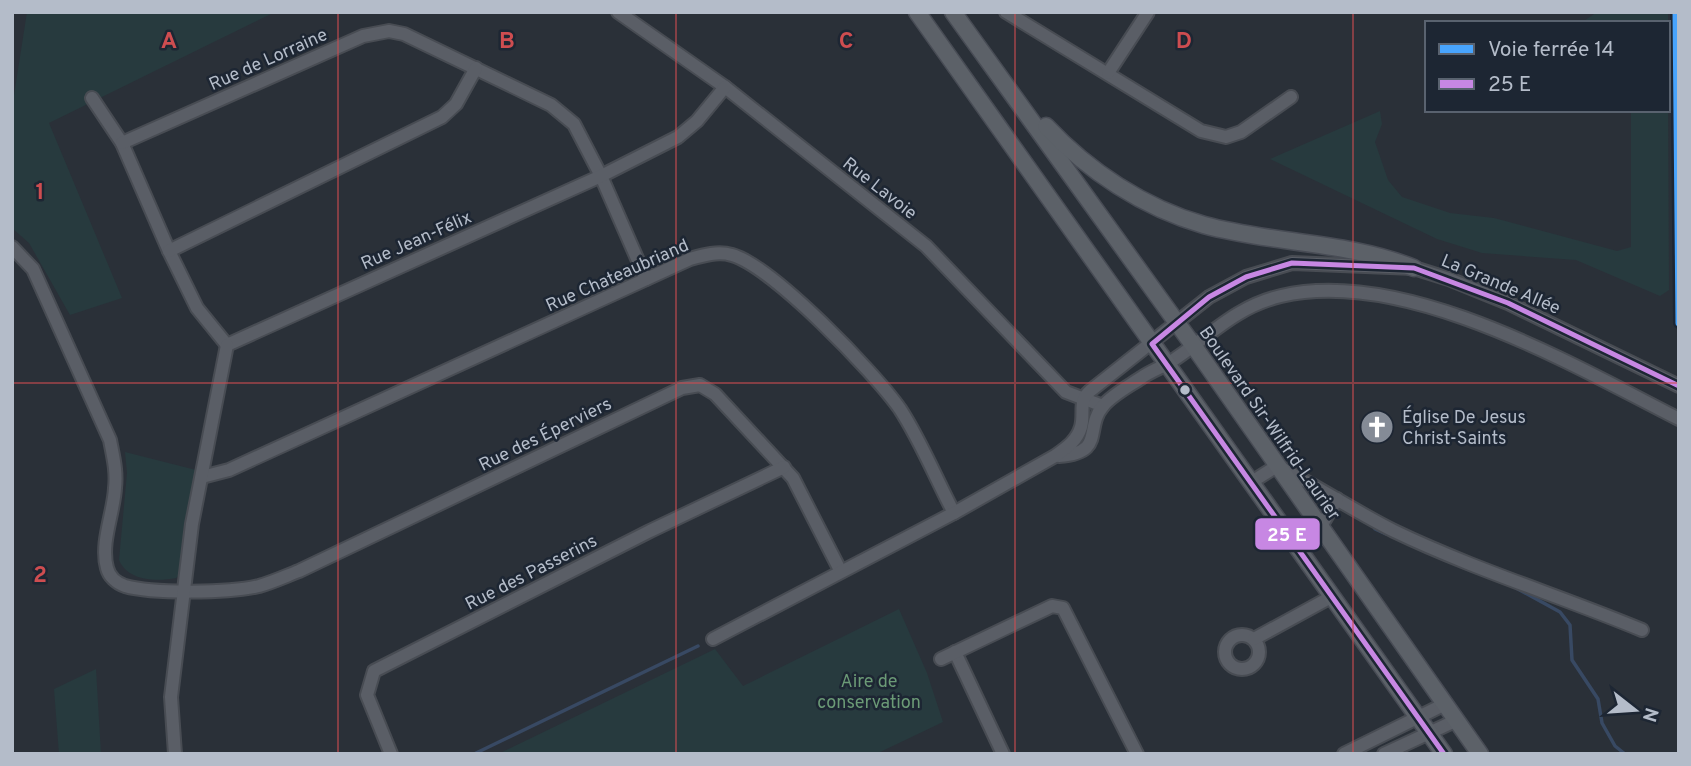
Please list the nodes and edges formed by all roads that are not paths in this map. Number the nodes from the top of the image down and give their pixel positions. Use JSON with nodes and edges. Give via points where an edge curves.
{"nodes":[{"id":1,"x":618,"y":12,"type":"edge"},
{"id":2,"x":917,"y":12,"type":"edge"},
{"id":3,"x":953,"y":12,"type":"edge"},
{"id":4,"x":1006,"y":12,"type":"edge"},
{"id":5,"x":1148,"y":12,"type":"edge"},
{"id":6,"x":476,"y":68,"type":"junction"},
{"id":7,"x":1108,"y":73,"type":"junction"},
{"id":8,"x":1006,"y":82,"type":"junction"},
{"id":9,"x":725,"y":87,"type":"junction"},
{"id":10,"x":1291,"y":97,"type":"dead end"},
{"id":11,"x":92,"y":98,"type":"dead end"},
{"id":12,"x":122,"y":143,"type":"junction"},
{"id":13,"x":601,"y":176,"type":"junction"},
{"id":14,"x":12,"y":247,"type":"edge"},
{"id":15,"x":169,"y":251,"type":"junction"},
{"id":16,"x":1414,"y":268,"type":"junction"},
{"id":17,"x":646,"y":279,"type":"junction"},
{"id":18,"x":1176,"y":323,"type":"junction"},
{"id":19,"x":1152,"y":344,"type":"junction"},
{"id":20,"x":227,"y":345,"type":"junction"},
{"id":21,"x":1193,"y":345,"type":"junction"},
{"id":22,"x":1167,"y":363,"type":"junction"},
{"id":23,"x":1679,"y":386,"type":"edge"},
{"id":24,"x":1082,"y":401,"type":"junction"},
{"id":25,"x":1102,"y":406,"type":"junction"},
{"id":26,"x":1679,"y":419,"type":"edge"},
{"id":27,"x":1055,"y":456,"type":"junction"},
{"id":28,"x":1277,"y":466,"type":"junction"},
{"id":29,"x":784,"y":467,"type":"junction"},
{"id":30,"x":202,"y":477,"type":"junction"},
{"id":31,"x":1250,"y":483,"type":"junction"},
{"id":32,"x":1337,"y":499,"type":"junction"},
{"id":33,"x":954,"y":513,"type":"junction"},
{"id":34,"x":1320,"y":528,"type":"junction"},
{"id":35,"x":840,"y":570,"type":"junction"},
{"id":36,"x":185,"y":589,"type":"junction"},
{"id":37,"x":1331,"y":597,"type":"junction"},
{"id":38,"x":1642,"y":631,"type":"dead end"},
{"id":39,"x":713,"y":639,"type":"dead end"},
{"id":40,"x":1254,"y":639,"type":"dead end"},
{"id":41,"x":955,"y":652,"type":"junction"},
{"id":42,"x":941,"y":659,"type":"dead end"},
{"id":43,"x":1445,"y":704,"type":"junction"},
{"id":44,"x":1418,"y":718,"type":"junction"},
{"id":45,"x":1457,"y":720,"type":"junction"},
{"id":46,"x":1429,"y":732,"type":"junction"},
{"id":47,"x":175,"y":754,"type":"edge"},
{"id":48,"x":391,"y":754,"type":"edge"},
{"id":49,"x":1003,"y":754,"type":"edge"},
{"id":50,"x":1137,"y":754,"type":"edge"},
{"id":51,"x":1344,"y":754,"type":"edge"},
{"id":52,"x":1384,"y":754,"type":"edge"},
{"id":53,"x":1444,"y":754,"type":"edge"},
{"id":54,"x":1480,"y":754,"type":"edge"}],
"edges":[{"from":1,"to":9,"type":"street","name":"Rue Lavoie"},
{"from":2,"to":19,"type":"main road"},
{"from":3,"to":8,"type":"main road","name":"Boulevard Sir-Wilfrid-Laurier"},
{"from":4,"to":7,"type":"street"},
{"from":5,"to":7,"type":"street"},
{"from":6,"to":12,"type":"street","name":"Rue de Lorraine","via":[[404,34],[378,32]]},
{"from":6,"to":13,"type":"street","name":"Rue de Lorraine","via":[[564,114],[584,138]]},
{"from":6,"to":15,"type":"street","via":[[456,104],[442,117]]},
{"from":7,"to":10,"type":"street","via":[[1202,131],[1226,137],[1261,120]]},
{"from":8,"to":16,"type":"main road","via":[[1071,152],[1137,197],[1172,214],[1243,233],[1365,253]]},
{"from":8,"to":18,"type":"main road","name":"Boulevard Sir-Wilfrid-Laurier"},
{"from":9,"to":13,"type":"street","name":"Rue Jean-Félix","via":[[678,138]]},
{"from":9,"to":24,"type":"street","name":"Rue Lavoie","via":[[926,246],[1057,384]]},
{"from":11,"to":12,"type":"street"},
{"from":12,"to":15,"type":"street"},
{"from":13,"to":17,"type":"street","name":"Rue de Lorraine"},
{"from":13,"to":20,"type":"street","name":"Rue Jean-Félix"},
{"from":14,"to":36,"type":"street","name":"Rue des Éperviers","via":[[33,269],[110,440],[116,475],[107,569],[123,585]]},
{"from":15,"to":20,"type":"street","via":[[197,309]]},
{"from":16,"to":18,"type":"street","name":"La Grande Allée","via":[[1293,263],[1246,277],[1209,297]]},
{"from":16,"to":23,"type":"street","name":"La Grande Allée","via":[[1508,303]]},
{"from":17,"to":30,"type":"street","name":"Rue Chateaubriand","via":[[229,470]]},
{"from":17,"to":33,"type":"street","name":"Rue Chateaubriand","via":[[706,255],[730,254],[752,264],[820,319],[899,408]]},
{"from":18,"to":19,"type":"street","name":"La Grande Allée"},
{"from":18,"to":21,"type":"main road","name":"Boulevard Sir-Wilfrid-Laurier"},
{"from":19,"to":22,"type":"main road"},
{"from":19,"to":24,"type":"street","name":"La Grande Allée"},
{"from":20,"to":30,"type":"street"},
{"from":21,"to":22,"type":"street"},
{"from":21,"to":26,"type":"street","via":[[1230,315],[1282,296],[1339,292],[1396,298],[1439,308],[1498,331]]},
{"from":21,"to":28,"type":"main road","name":"Boulevard Sir-Wilfrid-Laurier"},
{"from":22,"to":25,"type":"street"},
{"from":22,"to":31,"type":"main road"},
{"from":24,"to":25,"type":"street","name":"Rue Lavoie"},
{"from":24,"to":27,"type":"street","via":[[1080,429]]},
{"from":25,"to":27,"type":"street","via":[[1090,444],[1077,453]]},
{"from":27,"to":33,"type":"street"},
{"from":28,"to":31,"type":"street"},
{"from":28,"to":32,"type":"street"},
{"from":28,"to":34,"type":"main road","name":"Boulevard Sir-Wilfrid-Laurier"},
{"from":29,"to":35,"type":"street","name":"Rue des Éperviers"},
{"from":29,"to":36,"type":"street","name":"Rue des Éperviers","via":[[715,394],[700,385],[689,386],[299,571],[238,590]]},
{"from":29,"to":48,"type":"street","name":"Rue des Passerins","via":[[374,671],[367,695]]},
{"from":30,"to":36,"type":"street"},
{"from":31,"to":37,"type":"main road"},
{"from":32,"to":34,"type":"street"},
{"from":32,"to":38,"type":"street","via":[[1460,561]]},
{"from":33,"to":35,"type":"street"},
{"from":34,"to":43,"type":"main road","name":"Boulevard Sir-Wilfrid-Laurier"},
{"from":35,"to":39,"type":"street"},
{"from":36,"to":47,"type":"street","via":[[171,697]]},
{"from":37,"to":40,"type":"street"},
{"from":37,"to":44,"type":"main road"},
{"from":41,"to":42,"type":"street"},
{"from":41,"to":49,"type":"street"},
{"from":41,"to":50,"type":"street","via":[[1052,606],[1063,608]]},
{"from":43,"to":44,"type":"street"},
{"from":43,"to":45,"type":"main road","name":"Boulevard Sir-Wilfrid-Laurier"},
{"from":44,"to":46,"type":"main road"},
{"from":44,"to":51,"type":"street"},
{"from":45,"to":46,"type":"street"},
{"from":45,"to":54,"type":"main road","name":"Boulevard Sir-Wilfrid-Laurier"},
{"from":46,"to":52,"type":"street"},
{"from":46,"to":53,"type":"main road"}]}
